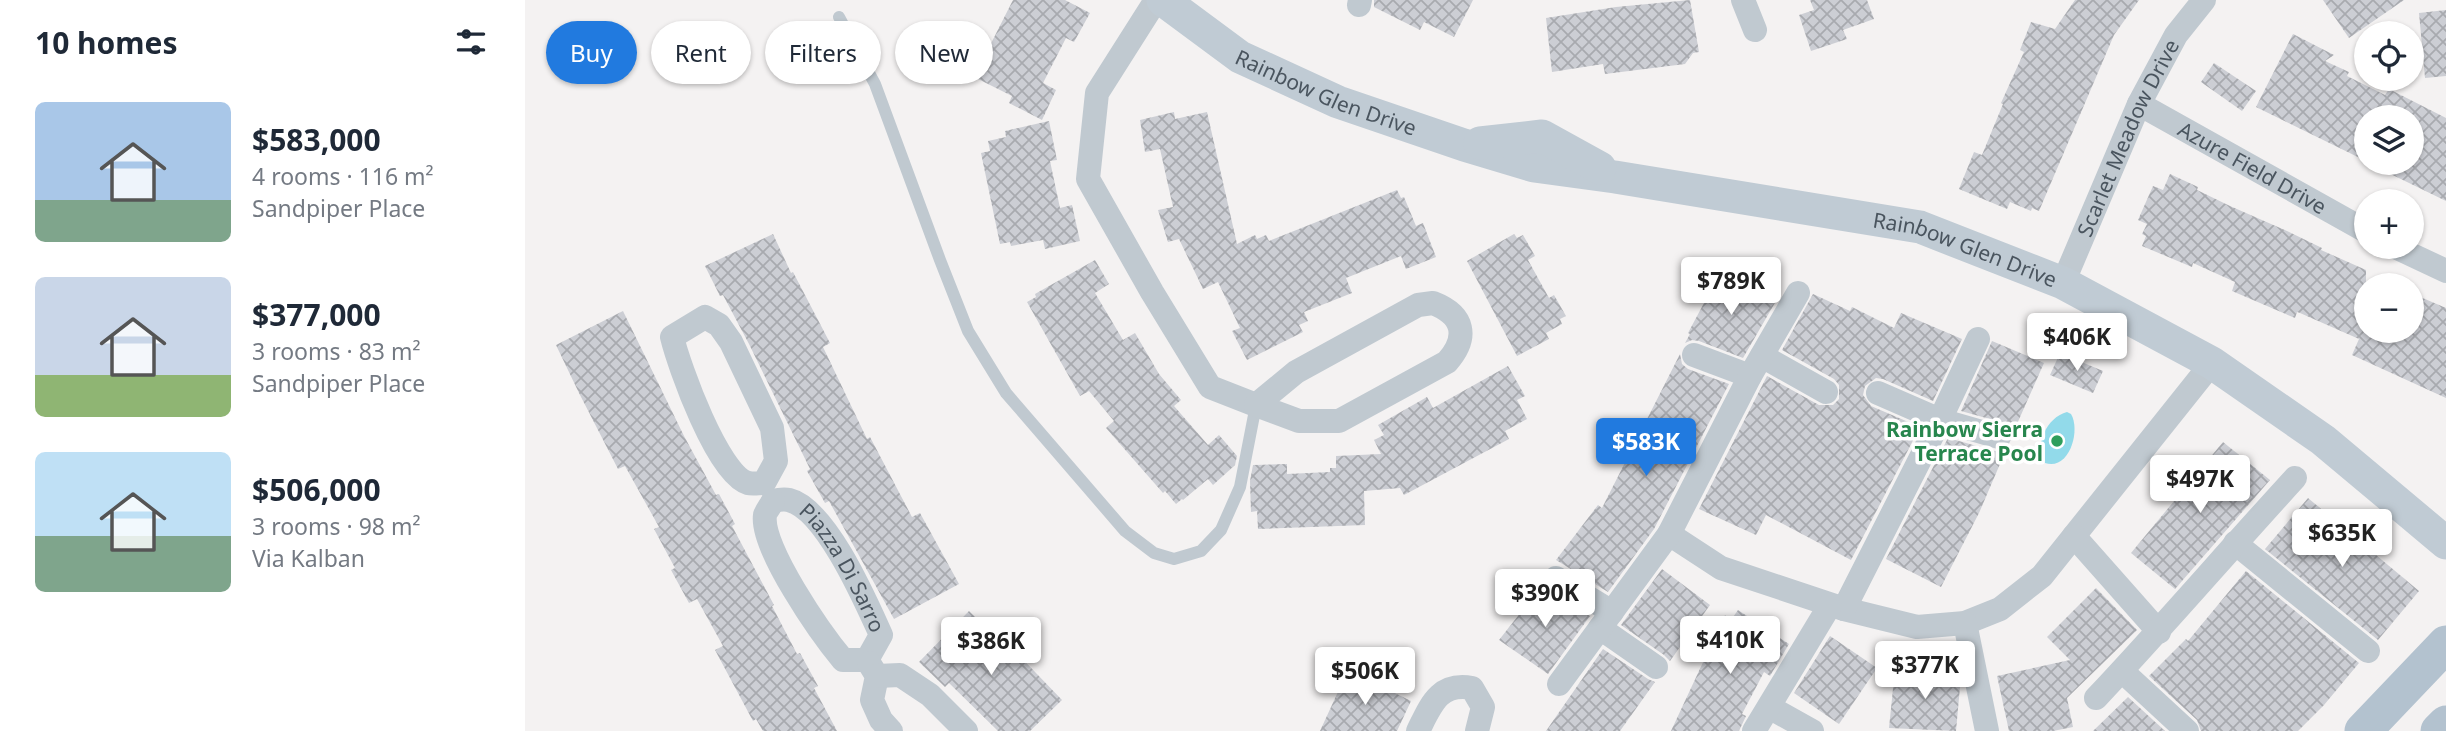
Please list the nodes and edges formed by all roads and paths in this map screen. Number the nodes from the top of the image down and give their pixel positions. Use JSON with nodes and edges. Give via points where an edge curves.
{"nodes":[{"id":1,"x":1156,"y":0,"type":"edge"},
{"id":2,"x":1163,"y":0,"type":"edge"},
{"id":3,"x":1743,"y":0,"type":"edge"},
{"id":4,"x":2204,"y":0,"type":"edge"},
{"id":5,"x":839,"y":17,"type":"dead end"},
{"id":6,"x":1755,"y":30,"type":"dead end"},
{"id":7,"x":2139,"y":104,"type":"junction"},
{"id":8,"x":2354,"y":224,"type":"edge"},
{"id":9,"x":2420,"y":259,"type":"edge"},
{"id":10,"x":2446,"y":271,"type":"edge"},
{"id":11,"x":2063,"y":283,"type":"junction"},
{"id":12,"x":1798,"y":293,"type":"dead end"},
{"id":13,"x":1978,"y":340,"type":"dead end"},
{"id":14,"x":1694,"y":355,"type":"dead end"},
{"id":15,"x":2212,"y":363,"type":"junction"},
{"id":16,"x":1756,"y":366,"type":"junction"},
{"id":17,"x":1826,"y":392,"type":"dead end"},
{"id":18,"x":1878,"y":393,"type":"dead end"},
{"id":19,"x":1256,"y":405,"type":"junction"},
{"id":20,"x":1941,"y":420,"type":"junction"},
{"id":21,"x":1999,"y":437,"type":"dead end"},
{"id":22,"x":2295,"y":478,"type":"dead end"},
{"id":23,"x":768,"y":492,"type":"junction"},
{"id":24,"x":1669,"y":534,"type":"junction"},
{"id":25,"x":2074,"y":536,"type":"junction"},
{"id":26,"x":2235,"y":542,"type":"junction"},
{"id":27,"x":2446,"y":543,"type":"edge"},
{"id":28,"x":1556,"y":578,"type":"dead end"},
{"id":29,"x":1837,"y":607,"type":"junction"},
{"id":30,"x":1606,"y":620,"type":"junction"},
{"id":31,"x":1965,"y":623,"type":"junction"},
{"id":32,"x":2159,"y":632,"type":"junction"},
{"id":33,"x":2446,"y":644,"type":"edge"},
{"id":34,"x":2368,"y":650,"type":"dead end"},
{"id":35,"x":1656,"y":667,"type":"dead end"},
{"id":36,"x":872,"y":668,"type":"junction"},
{"id":37,"x":2122,"y":671,"type":"junction"},
{"id":38,"x":1559,"y":684,"type":"dead end"},
{"id":39,"x":2096,"y":698,"type":"dead end"},
{"id":40,"x":1769,"y":706,"type":"junction"},
{"id":41,"x":2446,"y":724,"type":"edge"},
{"id":42,"x":891,"y":731,"type":"edge"},
{"id":43,"x":966,"y":731,"type":"edge"},
{"id":44,"x":1418,"y":731,"type":"edge"},
{"id":45,"x":1477,"y":731,"type":"edge"},
{"id":46,"x":1754,"y":731,"type":"edge"},
{"id":47,"x":1812,"y":731,"type":"edge"},
{"id":48,"x":1987,"y":731,"type":"edge"},
{"id":49,"x":2187,"y":731,"type":"edge"},
{"id":50,"x":2363,"y":731,"type":"edge"},
{"id":51,"x":2439,"y":731,"type":"edge"}],
"edges":[{"from":1,"to":19,"type":"street","via":[[1097,93],[1088,179],[1210,387]]},
{"from":2,"to":11,"type":"street","name":"Rainbow Glen Drive","via":[[1240,57],[1338,102],[1464,145],[1542,136],[1615,177],[1920,228]]},
{"from":3,"to":6,"type":"street"},
{"from":4,"to":7,"type":"street","name":"Scarlet Meadow Drive","via":[[2176,35]]},
{"from":5,"to":19,"type":"lane","via":[[875,84],[968,331],[1006,393],[1125,531],[1154,553],[1174,559],[1201,551],[1221,530],[1240,487]]},
{"from":7,"to":8,"type":"street","name":"Azure Field Drive"},
{"from":7,"to":11,"type":"street","name":"Scarlet Meadow Drive"},
{"from":9,"to":10,"type":"street"},
{"from":11,"to":15,"type":"street","name":"Rainbow Glen Drive"},
{"from":12,"to":16,"type":"street"},
{"from":13,"to":20,"type":"street"},
{"from":14,"to":16,"type":"street"},
{"from":15,"to":25,"type":"street"},
{"from":15,"to":27,"type":"street","name":"Rainbow Glen Drive","via":[[2323,440]]},
{"from":16,"to":17,"type":"street"},
{"from":16,"to":24,"type":"street"},
{"from":18,"to":20,"type":"street"},
{"from":19,"to":19,"type":"street","via":[[1299,421],[1339,421],[1447,362],[1461,335],[1458,320],[1433,303],[1418,305],[1296,372]]},
{"from":20,"to":21,"type":"street"},
{"from":20,"to":29,"type":"street"},
{"from":22,"to":26,"type":"street"},
{"from":23,"to":23,"type":"street","name":"Piazza Di Sarro","via":[[776,461],[772,428],[730,342],[719,325],[705,317],[672,337],[678,362],[731,471]]},
{"from":23,"to":36,"type":"street","name":"Piazza Di Sarro","via":[[769,542],[786,578],[843,660]]},
{"from":23,"to":36,"type":"street","name":"Piazza Di Sarro","via":[[802,507],[827,531],[881,635]]},
{"from":24,"to":29,"type":"street","via":[[1721,568]]},
{"from":24,"to":30,"type":"street"},
{"from":25,"to":31,"type":"street","via":[[2042,576],[2011,601]]},
{"from":25,"to":32,"type":"street"},
{"from":26,"to":32,"type":"street"},
{"from":26,"to":34,"type":"street"},
{"from":28,"to":30,"type":"street"},
{"from":29,"to":31,"type":"street","via":[[1917,627]]},
{"from":29,"to":40,"type":"street"},
{"from":30,"to":35,"type":"street"},
{"from":30,"to":38,"type":"street"},
{"from":31,"to":48,"type":"street"},
{"from":32,"to":37,"type":"street"},
{"from":33,"to":50,"type":"main road"},
{"from":36,"to":42,"type":"street","name":"Piazza Di Sarro","via":[[871,700]]},
{"from":36,"to":43,"type":"street","name":"Piazza Di Sarro","via":[[900,676],[930,695]]},
{"from":37,"to":39,"type":"street"},
{"from":37,"to":49,"type":"street"},
{"from":40,"to":46,"type":"street"},
{"from":40,"to":47,"type":"street"},
{"from":41,"to":51,"type":"main road"},
{"from":44,"to":45,"type":"street","via":[[1439,694],[1457,685],[1472,688],[1483,707]]}]}
